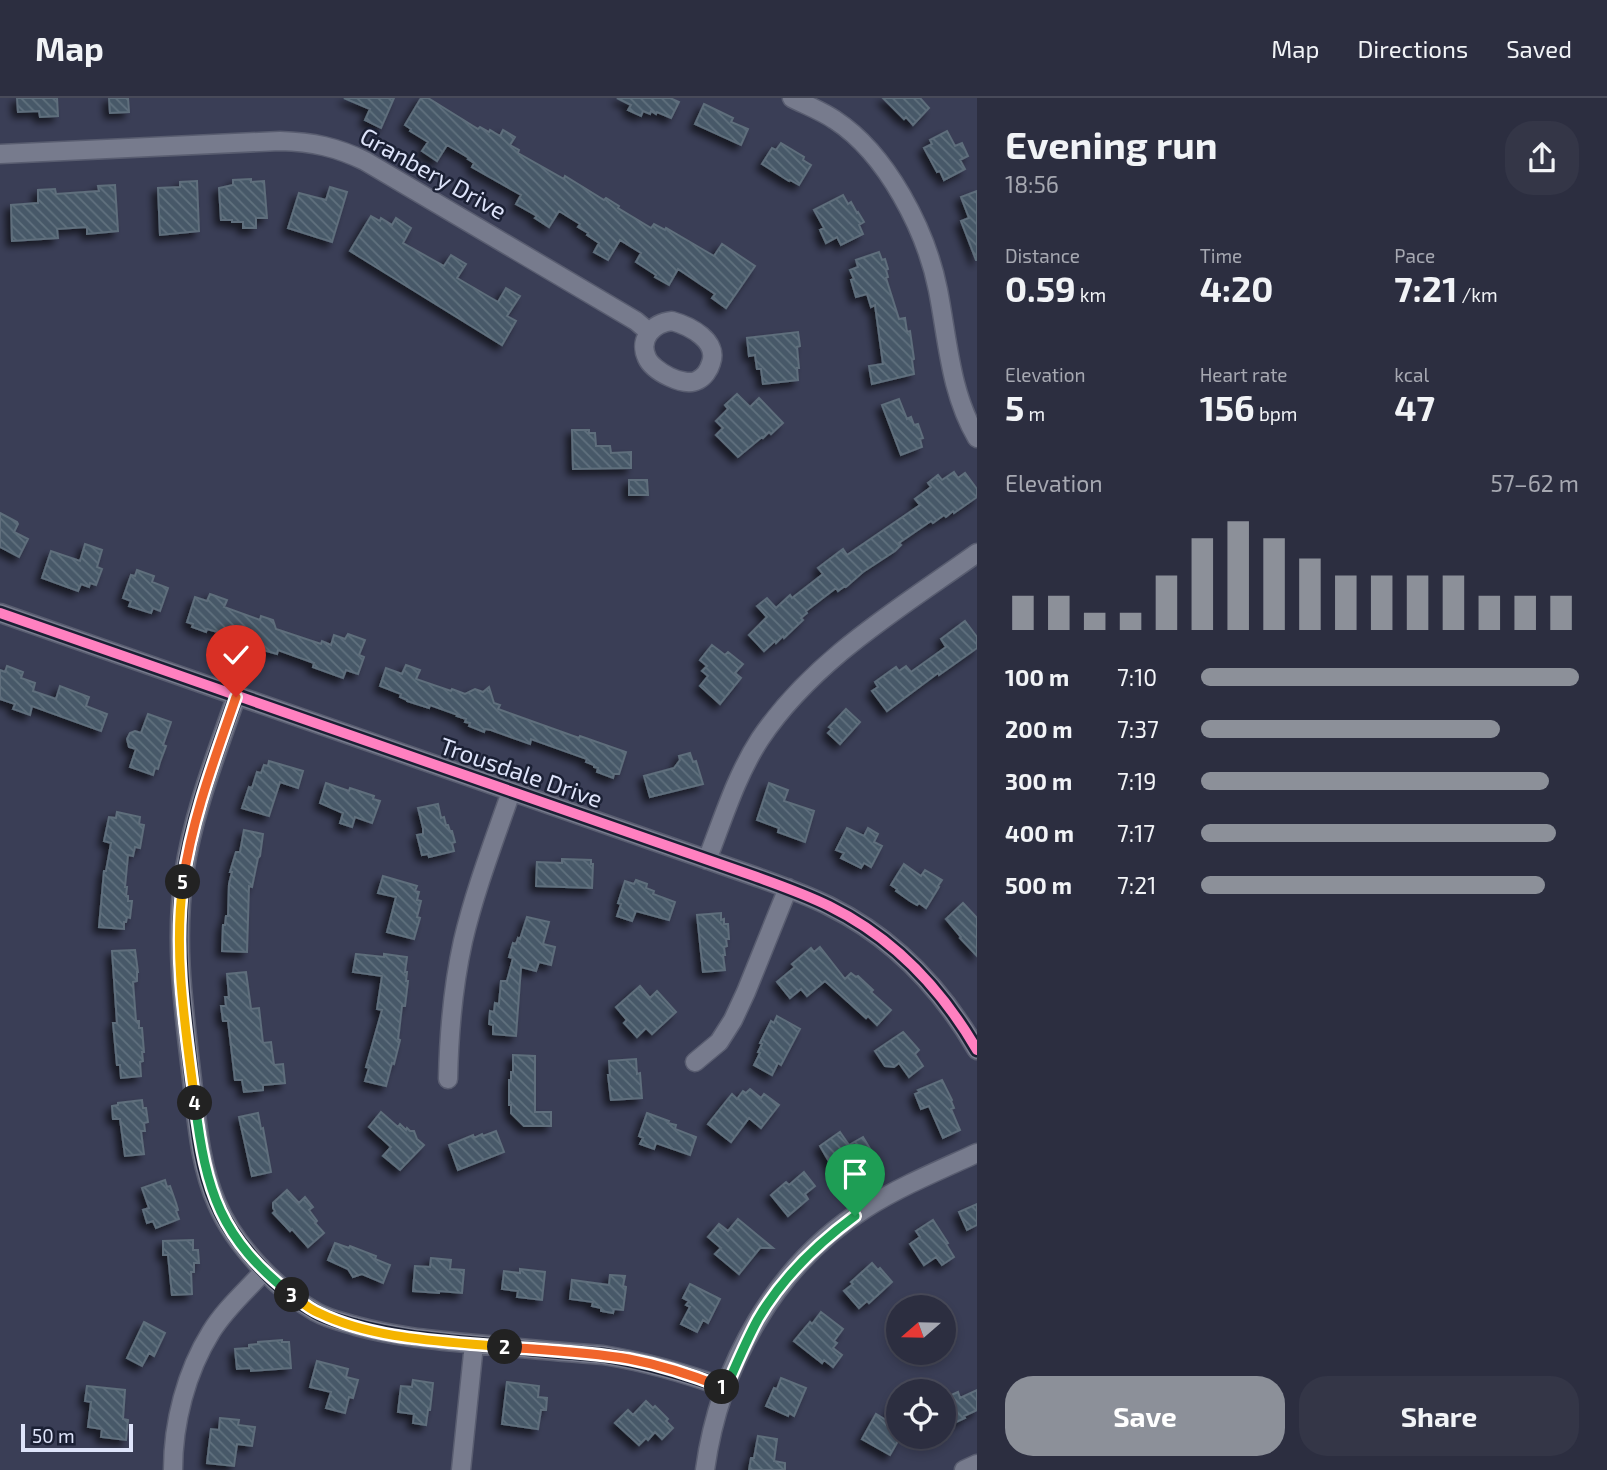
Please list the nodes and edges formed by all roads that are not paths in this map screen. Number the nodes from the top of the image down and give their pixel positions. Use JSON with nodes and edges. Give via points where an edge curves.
{"nodes":[{"id":1,"x":792,"y":98,"type":"edge"},
{"id":2,"x":0,"y":154,"type":"edge"},
{"id":3,"x":649,"y":332,"type":"dead end"},
{"id":4,"x":977,"y":438,"type":"edge"},
{"id":5,"x":977,"y":553,"type":"edge"},
{"id":6,"x":0,"y":613,"type":"edge"},
{"id":7,"x":236,"y":697,"type":"junction"},
{"id":8,"x":511,"y":792,"type":"junction"},
{"id":9,"x":708,"y":860,"type":"junction"},
{"id":10,"x":788,"y":888,"type":"junction"},
{"id":11,"x":977,"y":1050,"type":"edge"},
{"id":12,"x":695,"y":1062,"type":"dead end"},
{"id":13,"x":448,"y":1079,"type":"dead end"},
{"id":14,"x":977,"y":1153,"type":"edge"},
{"id":15,"x":264,"y":1271,"type":"junction"},
{"id":16,"x":474,"y":1344,"type":"junction"},
{"id":17,"x":726,"y":1388,"type":"junction"},
{"id":18,"x":977,"y":1464,"type":"edge"},
{"id":19,"x":173,"y":1470,"type":"edge"},
{"id":20,"x":461,"y":1470,"type":"edge"},
{"id":21,"x":705,"y":1470,"type":"edge"},
{"id":22,"x":964,"y":1470,"type":"edge"}],
"edges":[{"from":1,"to":4,"type":"street","via":[[845,127],[873,155],[903,200],[924,241],[938,287],[956,388]]},
{"from":2,"to":3,"type":"street","name":"Granbery Drive","via":[[280,141],[331,147],[374,166]]},
{"from":5,"to":9,"type":"street","via":[[840,652],[779,714],[741,774]]},
{"from":6,"to":7,"type":"street","name":"Trousdale Drive"},
{"from":7,"to":8,"type":"street","name":"Trousdale Drive"},
{"from":7,"to":15,"type":"street","via":[[191,836],[180,906],[180,976],[199,1138],[209,1184],[229,1228]]},
{"from":8,"to":9,"type":"street","name":"Trousdale Drive"},
{"from":8,"to":13,"type":"street","via":[[464,939],[453,1003]]},
{"from":9,"to":10,"type":"street","name":"Trousdale Drive"},
{"from":10,"to":11,"type":"street","name":"Trousdale Drive","via":[[855,920],[906,960],[945,1002]]},
{"from":10,"to":12,"type":"street","via":[[733,1020],[719,1042]]},
{"from":14,"to":17,"type":"street","via":[[874,1203],[809,1254],[766,1306]]},
{"from":15,"to":16,"type":"street","via":[[302,1303],[330,1318],[391,1335]]},
{"from":15,"to":19,"type":"street","via":[[216,1324],[201,1352],[179,1412]]},
{"from":16,"to":17,"type":"street","via":[[603,1355]]},
{"from":16,"to":20,"type":"street"},
{"from":17,"to":21,"type":"street"},
{"from":18,"to":22,"type":"street"}]}
